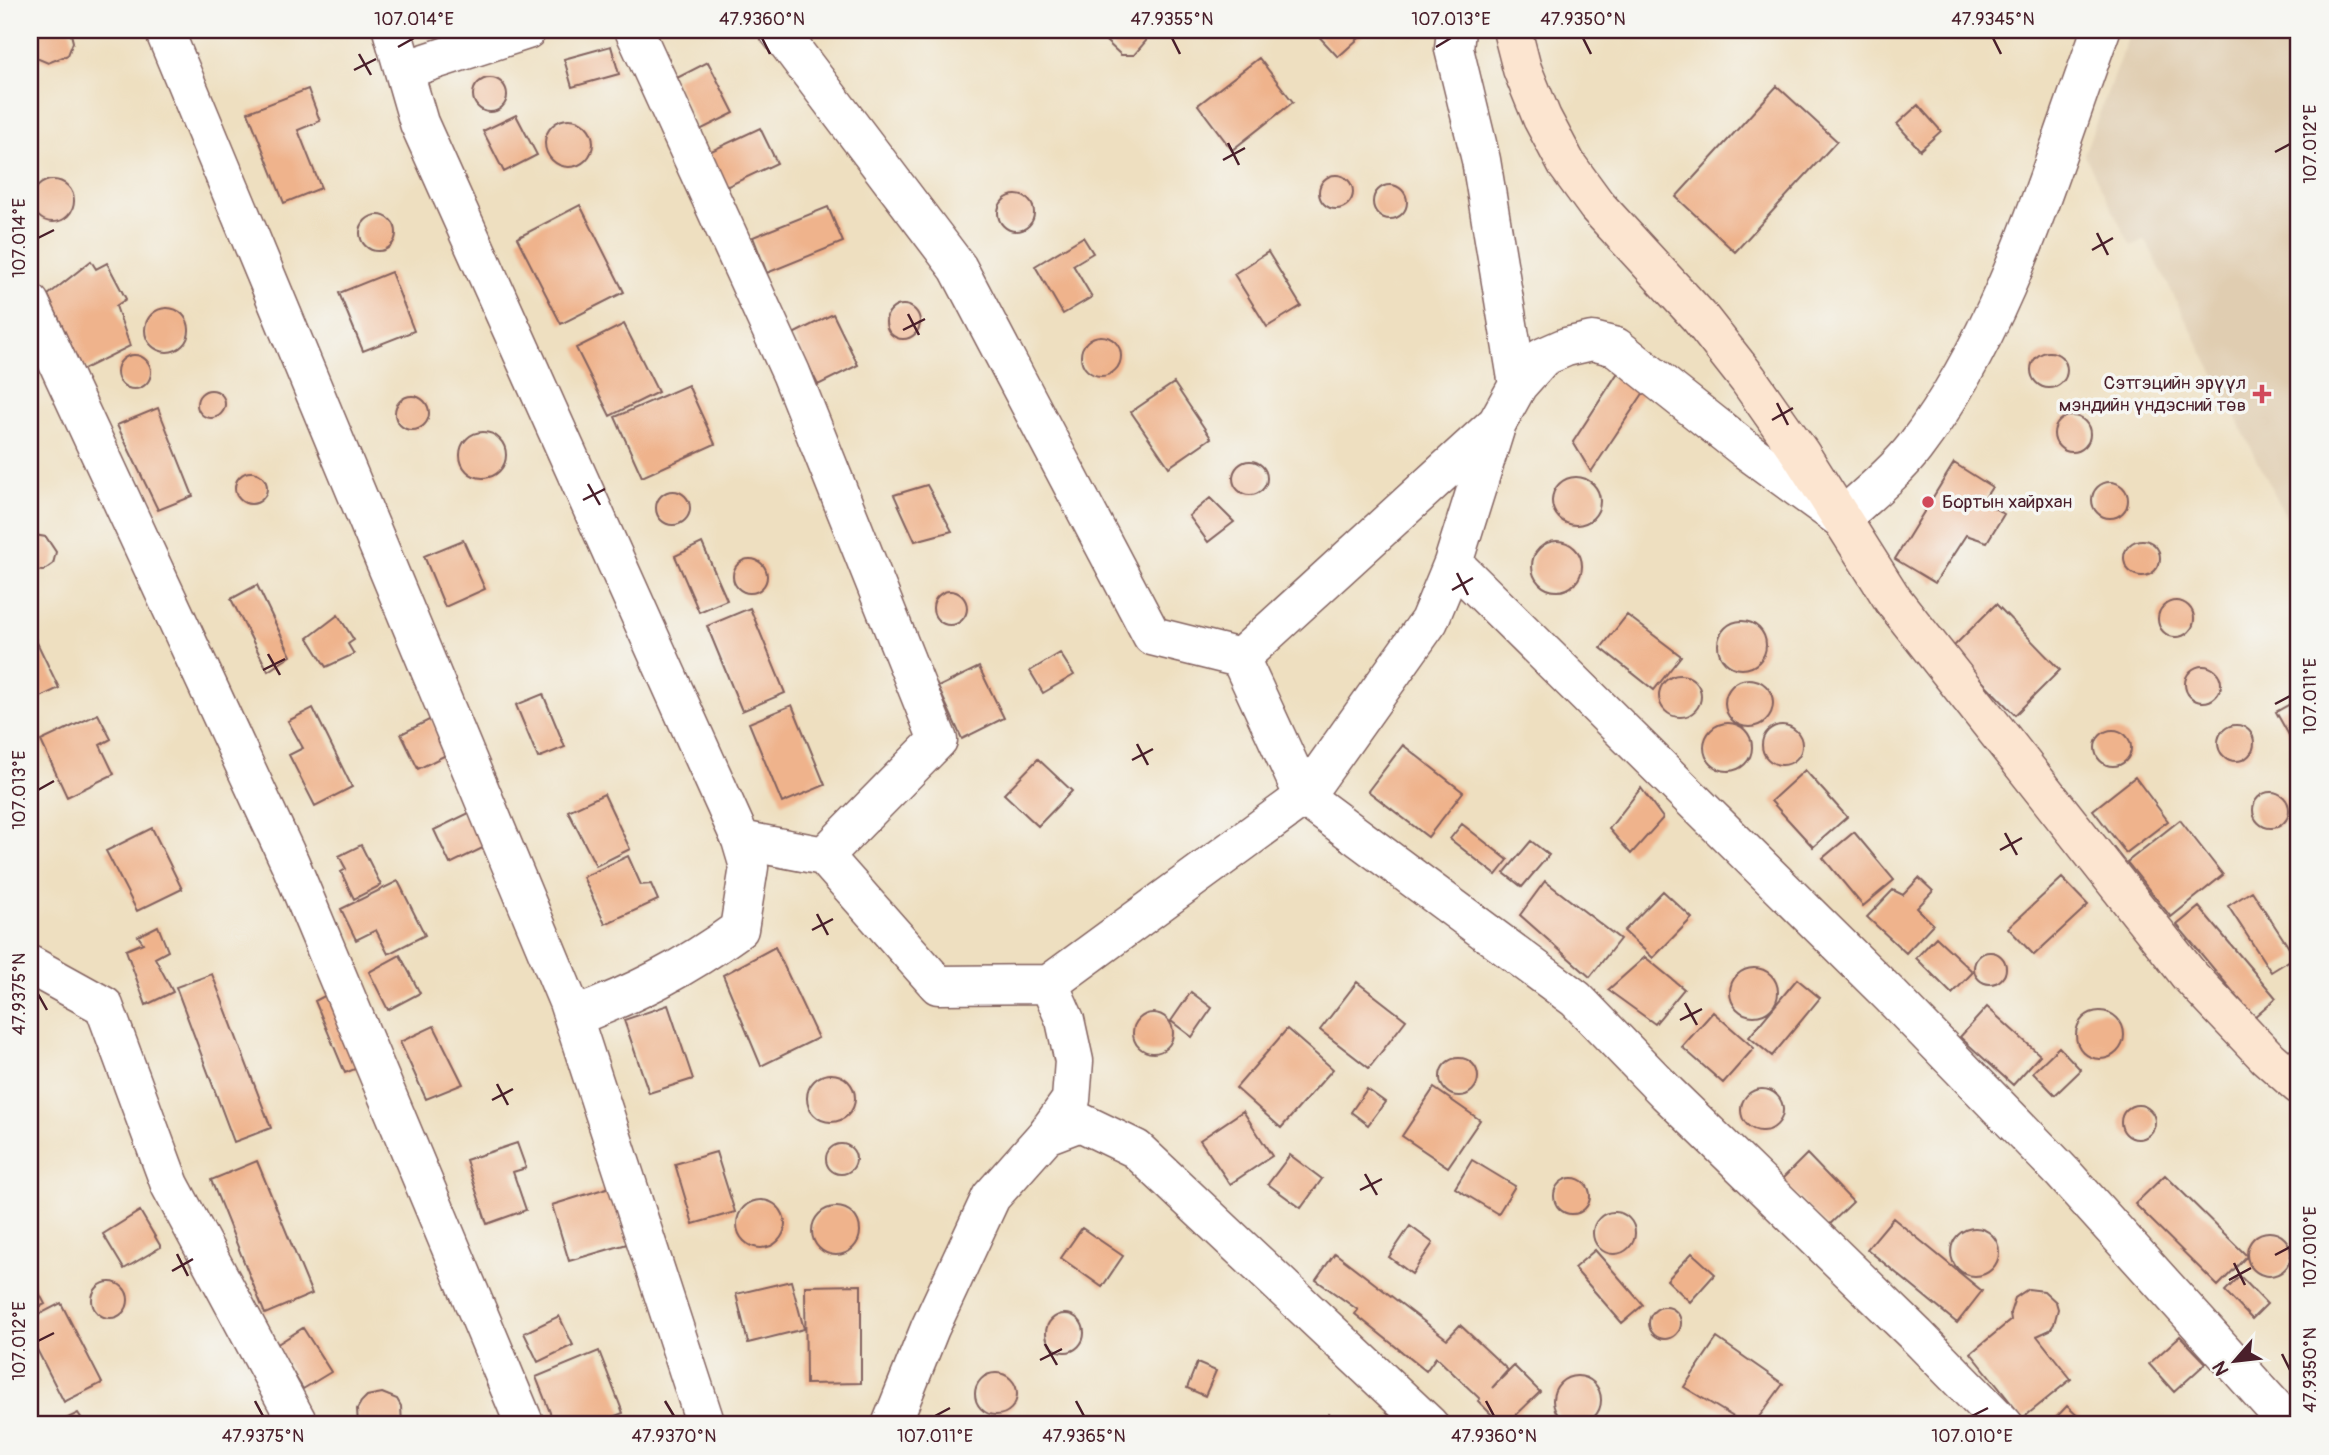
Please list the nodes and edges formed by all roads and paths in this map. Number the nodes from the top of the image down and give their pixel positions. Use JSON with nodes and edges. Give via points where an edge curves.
{"nodes":[{"id":1,"x":164,"y":30,"type":"edge"},
{"id":2,"x":392,"y":30,"type":"edge"},
{"id":3,"x":527,"y":30,"type":"edge"},
{"id":4,"x":634,"y":30,"type":"edge"},
{"id":5,"x":778,"y":30,"type":"edge"},
{"id":6,"x":1456,"y":30,"type":"edge"},
{"id":7,"x":1512,"y":30,"type":"edge"},
{"id":8,"x":2101,"y":30,"type":"edge"},
{"id":9,"x":404,"y":70,"type":"junction"},
{"id":10,"x":30,"y":303,"type":"edge"},
{"id":11,"x":1518,"y":385,"type":"junction"},
{"id":12,"x":1497,"y":423,"type":"junction"},
{"id":13,"x":1842,"y":519,"type":"junction"},
{"id":14,"x":1453,"y":563,"type":"junction"},
{"id":15,"x":1240,"y":658,"type":"junction"},
{"id":16,"x":1304,"y":797,"type":"junction"},
{"id":17,"x":741,"y":840,"type":"junction"},
{"id":18,"x":824,"y":856,"type":"junction"},
{"id":19,"x":30,"y":965,"type":"edge"},
{"id":20,"x":1049,"y":984,"type":"junction"},
{"id":21,"x":573,"y":1017,"type":"junction"},
{"id":22,"x":2299,"y":1085,"type":"edge"},
{"id":23,"x":1046,"y":1135,"type":"junction"},
{"id":24,"x":299,"y":1425,"type":"edge"},
{"id":25,"x":526,"y":1425,"type":"edge"},
{"id":26,"x":706,"y":1425,"type":"edge"},
{"id":27,"x":891,"y":1425,"type":"edge"},
{"id":28,"x":1429,"y":1425,"type":"edge"},
{"id":29,"x":2004,"y":1425,"type":"edge"},
{"id":30,"x":2290,"y":1425,"type":"edge"}],
"edges":[{"from":1,"to":21,"type":"street"},
{"from":2,"to":9,"type":"street"},
{"from":3,"to":9,"type":"street"},
{"from":4,"to":18,"type":"street","via":[[791,373],[939,740]]},
{"from":5,"to":15,"type":"street","via":[[958,268],[1153,636]]},
{"from":6,"to":11,"type":"street","via":[[1454,49],[1481,160]]},
{"from":7,"to":13,"type":"street","via":[[1522,69],[1567,166],[1748,379]]},
{"from":8,"to":13,"type":"street","via":[[2013,270],[1969,366],[1913,450]]},
{"from":9,"to":17,"type":"street","via":[[419,123]]},
{"from":10,"to":25,"type":"street","via":[[290,863]]},
{"from":11,"to":12,"type":"street"},
{"from":11,"to":13,"type":"street","via":[[1544,357],[1566,347],[1592,341],[1616,347],[1745,450]]},
{"from":12,"to":14,"type":"street"},
{"from":12,"to":15,"type":"street"},
{"from":13,"to":22,"type":"street","via":[[1893,600],[2189,975]]},
{"from":14,"to":16,"type":"street","via":[[1429,621]]},
{"from":14,"to":30,"type":"street","via":[[2063,1173]]},
{"from":15,"to":16,"type":"street"},
{"from":16,"to":20,"type":"street"},
{"from":16,"to":29,"type":"street","via":[[1576,999]]},
{"from":17,"to":18,"type":"street"},
{"from":17,"to":21,"type":"street","via":[[749,867],[739,929],[692,964],[636,993]]},
{"from":18,"to":20,"type":"street","via":[[938,985]]},
{"from":19,"to":24,"type":"street","via":[[104,1006],[170,1185]]},
{"from":20,"to":23,"type":"street","via":[[1065,1020],[1074,1061],[1071,1100]]},
{"from":21,"to":26,"type":"street"},
{"from":23,"to":27,"type":"street","via":[[991,1197]]},
{"from":23,"to":28,"type":"street","via":[[1080,1122],[1136,1149]]}]}
